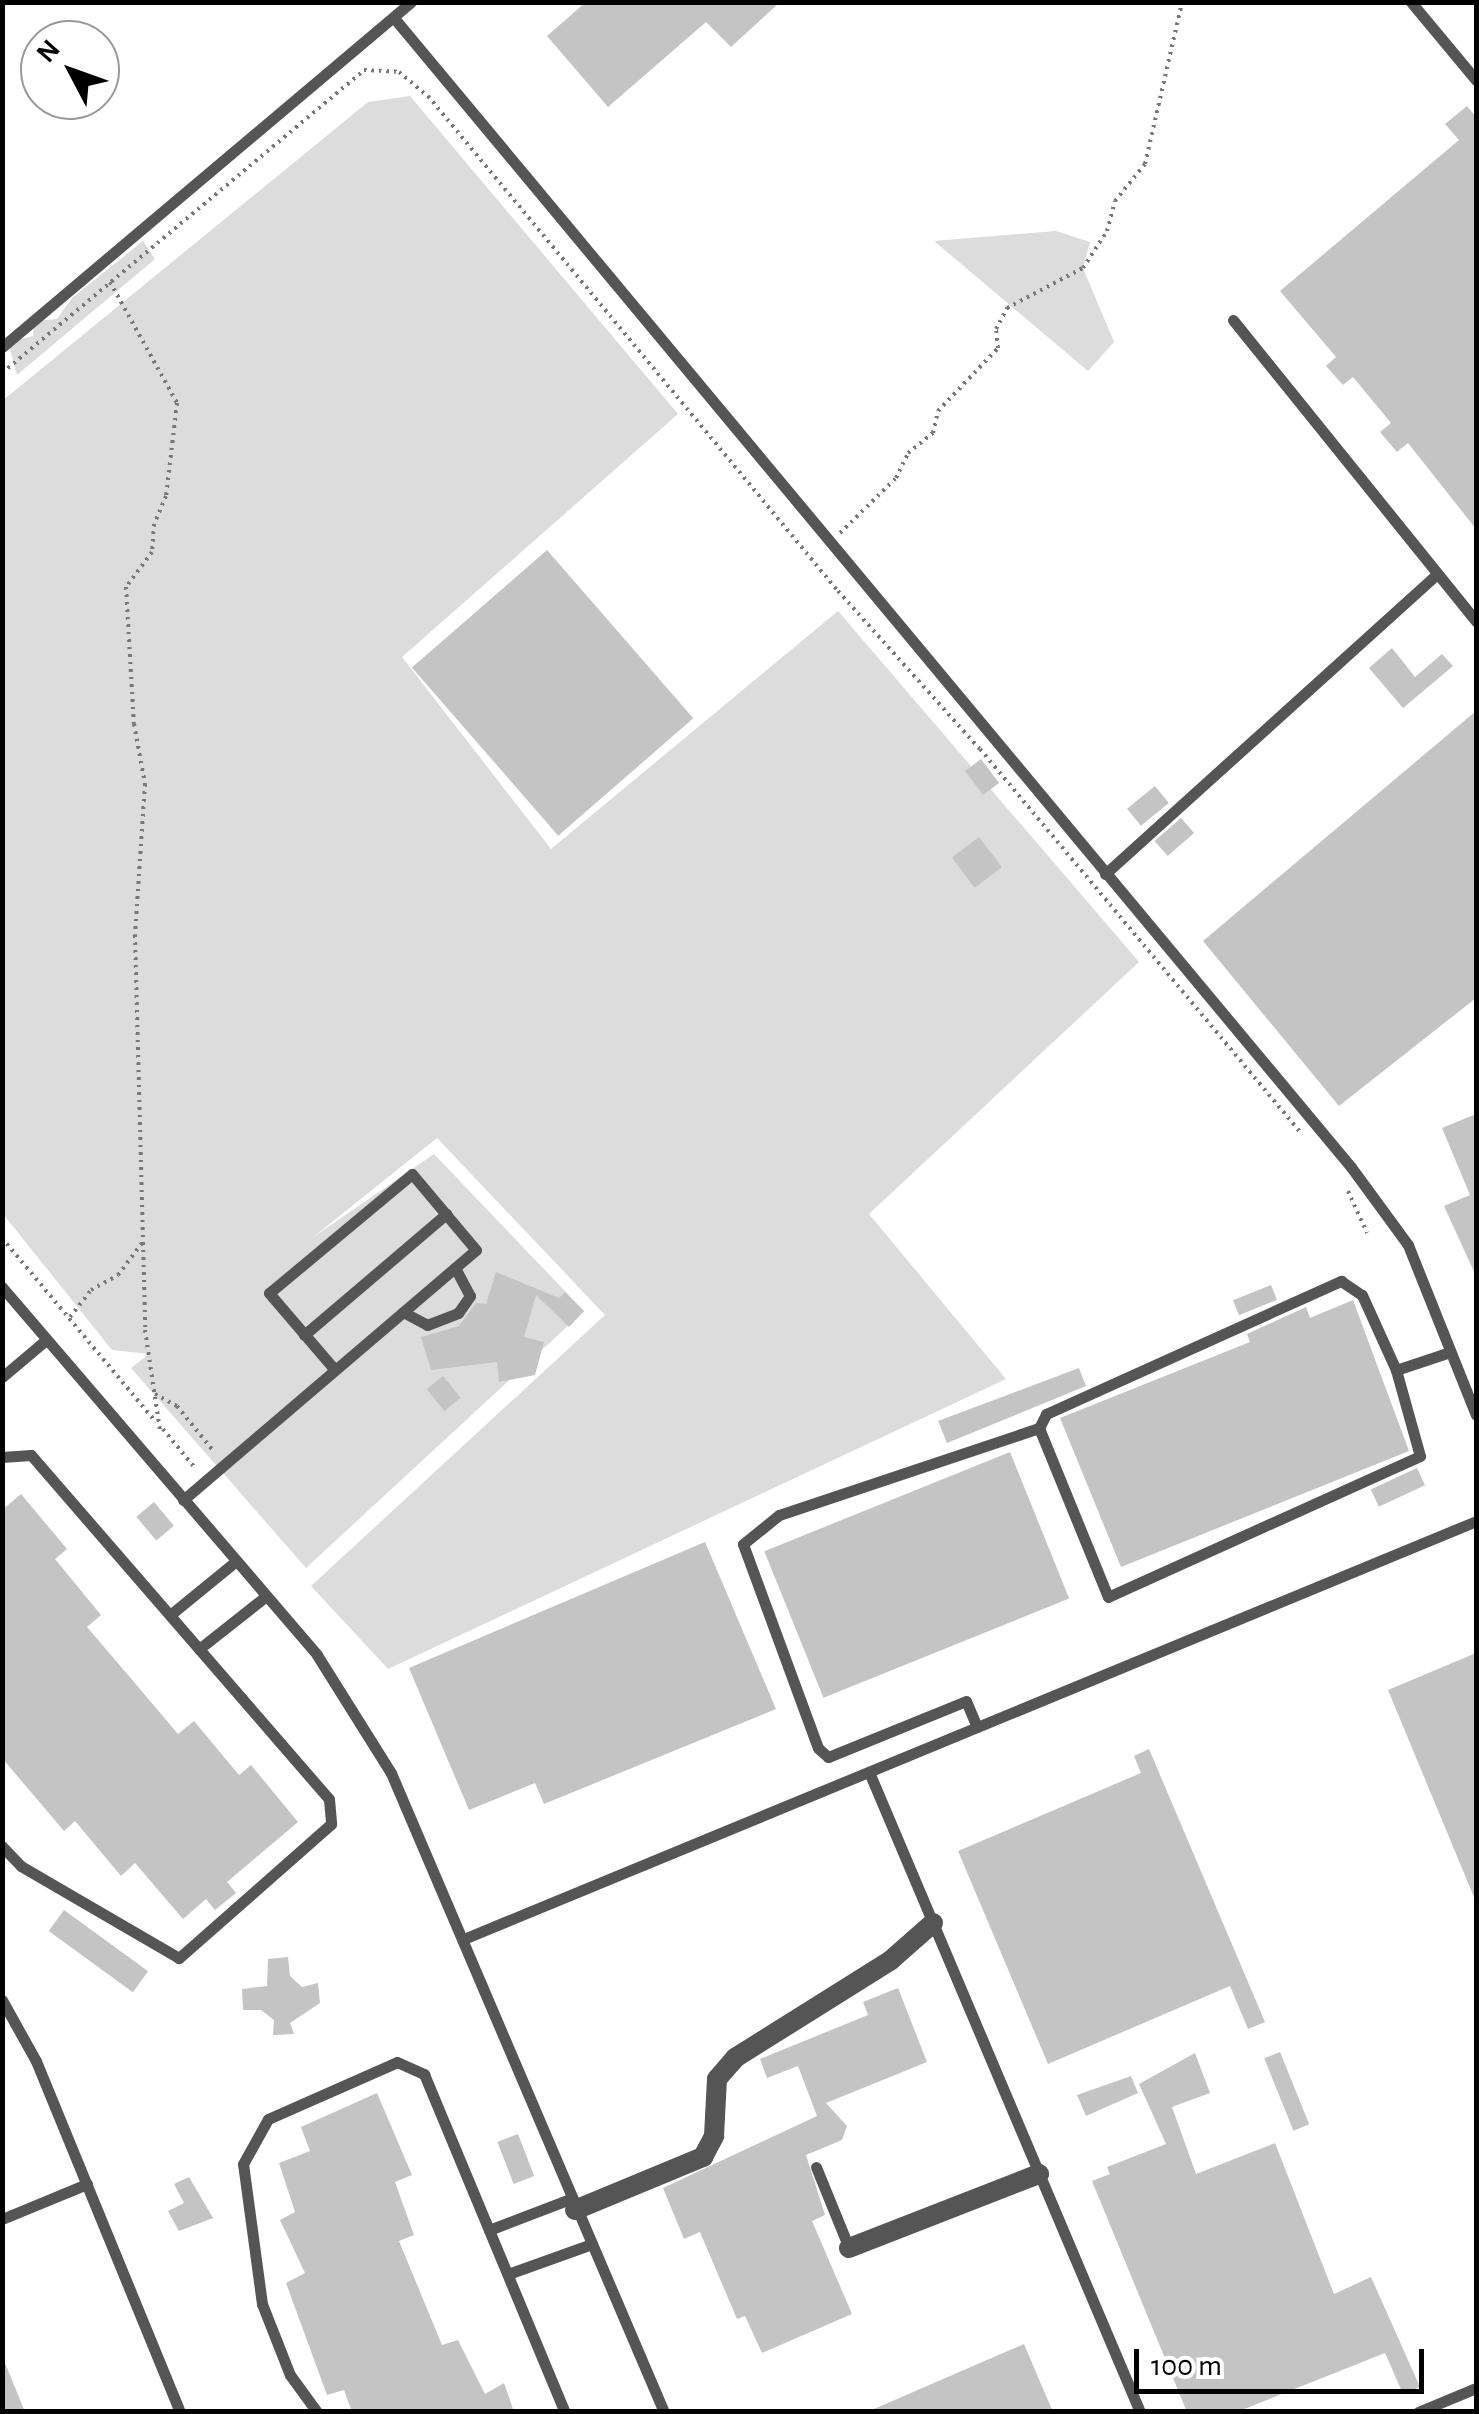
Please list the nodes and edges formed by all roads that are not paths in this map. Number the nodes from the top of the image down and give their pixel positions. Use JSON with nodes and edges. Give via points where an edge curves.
{"nodes":[{"id":1,"x":411,"y":2,"type":"edge"},
{"id":2,"x":1411,"y":2,"type":"edge"},
{"id":3,"x":394,"y":18,"type":"junction"},
{"id":4,"x":1476,"y":80,"type":"edge"},
{"id":5,"x":1233,"y":320,"type":"dead end"},
{"id":6,"x":2,"y":347,"type":"edge"},
{"id":7,"x":1436,"y":575,"type":"junction"},
{"id":8,"x":1476,"y":621,"type":"edge"},
{"id":9,"x":1104,"y":874,"type":"junction"},
{"id":10,"x":446,"y":1214,"type":"junction"},
{"id":11,"x":455,"y":1268,"type":"junction"},
{"id":12,"x":2,"y":1286,"type":"edge"},
{"id":13,"x":402,"y":1312,"type":"junction"},
{"id":14,"x":304,"y":1334,"type":"junction"},
{"id":15,"x":46,"y":1340,"type":"junction"},
{"id":16,"x":1450,"y":1352,"type":"junction"},
{"id":17,"x":335,"y":1370,"type":"junction"},
{"id":18,"x":1396,"y":1370,"type":"junction"},
{"id":19,"x":2,"y":1377,"type":"edge"},
{"id":20,"x":1476,"y":1415,"type":"edge"},
{"id":21,"x":1039,"y":1428,"type":"junction"},
{"id":22,"x":2,"y":1457,"type":"edge"},
{"id":23,"x":183,"y":1500,"type":"junction"},
{"id":24,"x":1476,"y":1521,"type":"edge"},
{"id":25,"x":236,"y":1561,"type":"junction"},
{"id":26,"x":266,"y":1596,"type":"junction"},
{"id":27,"x":170,"y":1615,"type":"junction"},
{"id":28,"x":199,"y":1649,"type":"junction"},
{"id":29,"x":977,"y":1727,"type":"junction"},
{"id":30,"x":869,"y":1772,"type":"junction"},
{"id":31,"x":2,"y":1846,"type":"edge"},
{"id":32,"x":933,"y":1923,"type":"junction"},
{"id":33,"x":466,"y":1938,"type":"junction"},
{"id":34,"x":3,"y":2002,"type":"edge"},
{"id":35,"x":816,"y":2166,"type":"dead end"},
{"id":36,"x":1040,"y":2174,"type":"junction"},
{"id":37,"x":87,"y":2184,"type":"junction"},
{"id":38,"x":573,"y":2204,"type":"junction"},
{"id":39,"x":2,"y":2219,"type":"edge"},
{"id":40,"x":490,"y":2230,"type":"junction"},
{"id":41,"x":589,"y":2244,"type":"junction"},
{"id":42,"x":848,"y":2248,"type":"joint"},
{"id":43,"x":508,"y":2274,"type":"junction"},
{"id":44,"x":1476,"y":2388,"type":"edge"},
{"id":45,"x":180,"y":2412,"type":"edge"},
{"id":46,"x":317,"y":2412,"type":"edge"},
{"id":47,"x":566,"y":2412,"type":"edge"},
{"id":48,"x":664,"y":2412,"type":"edge"},
{"id":49,"x":1140,"y":2412,"type":"edge"},
{"id":50,"x":1418,"y":2412,"type":"edge"}],
"edges":[{"from":1,"to":3,"type":"lane"},
{"from":2,"to":4,"type":"lane"},
{"from":3,"to":6,"type":"lane"},
{"from":3,"to":9,"type":"lane"},
{"from":5,"to":7,"type":"lane"},
{"from":7,"to":8,"type":"lane"},
{"from":7,"to":9,"type":"lane"},
{"from":9,"to":16,"type":"lane","via":[[1352,1167],[1408,1246]]},
{"from":10,"to":11,"type":"lane","via":[[476,1250]]},
{"from":10,"to":14,"type":"lane"},
{"from":10,"to":14,"type":"lane","via":[[412,1174],[269,1293]]},
{"from":11,"to":13,"type":"lane"},
{"from":11,"to":13,"type":"lane","via":[[470,1296],[458,1313],[427,1325]]},
{"from":12,"to":15,"type":"lane"},
{"from":13,"to":17,"type":"lane"},
{"from":14,"to":17,"type":"lane"},
{"from":15,"to":19,"type":"lane"},
{"from":15,"to":23,"type":"lane"},
{"from":16,"to":18,"type":"lane"},
{"from":16,"to":20,"type":"lane"},
{"from":17,"to":23,"type":"lane"},
{"from":18,"to":21,"type":"lane","via":[[1362,1295],[1341,1281],[1065,1403],[1046,1414]]},
{"from":18,"to":21,"type":"lane","via":[[1421,1443],[1411,1464],[1108,1597]]},
{"from":21,"to":29,"type":"lane","via":[[778,1515],[743,1544],[818,1748],[828,1758],[966,1700]]},
{"from":22,"to":27,"type":"lane","via":[[32,1455]]},
{"from":23,"to":25,"type":"lane"},
{"from":24,"to":29,"type":"lane"},
{"from":25,"to":26,"type":"lane"},
{"from":25,"to":27,"type":"lane"},
{"from":26,"to":28,"type":"lane"},
{"from":26,"to":33,"type":"lane","via":[[317,1655],[391,1773]]},
{"from":27,"to":28,"type":"lane"},
{"from":28,"to":31,"type":"lane","via":[[328,1799],[331,1824],[180,1958],[20,1866]]},
{"from":29,"to":30,"type":"lane"},
{"from":30,"to":32,"type":"lane"},
{"from":30,"to":33,"type":"lane"},
{"from":32,"to":36,"type":"lane"},
{"from":32,"to":38,"type":"street","via":[[891,1960],[735,2058],[717,2079],[714,2136],[703,2157]]},
{"from":33,"to":38,"type":"lane"},
{"from":34,"to":37,"type":"lane","via":[[36,2061]]},
{"from":35,"to":42,"type":"lane"},
{"from":36,"to":42,"type":"street"},
{"from":36,"to":49,"type":"lane"},
{"from":37,"to":39,"type":"lane"},
{"from":37,"to":45,"type":"lane"},
{"from":38,"to":40,"type":"lane"},
{"from":38,"to":41,"type":"lane"},
{"from":40,"to":43,"type":"lane"},
{"from":40,"to":46,"type":"lane","via":[[424,2074],[397,2062],[268,2120],[243,2164],[262,2304],[290,2376]]},
{"from":41,"to":43,"type":"lane"},
{"from":41,"to":48,"type":"lane"},
{"from":43,"to":47,"type":"lane"},
{"from":44,"to":50,"type":"lane"}]}
